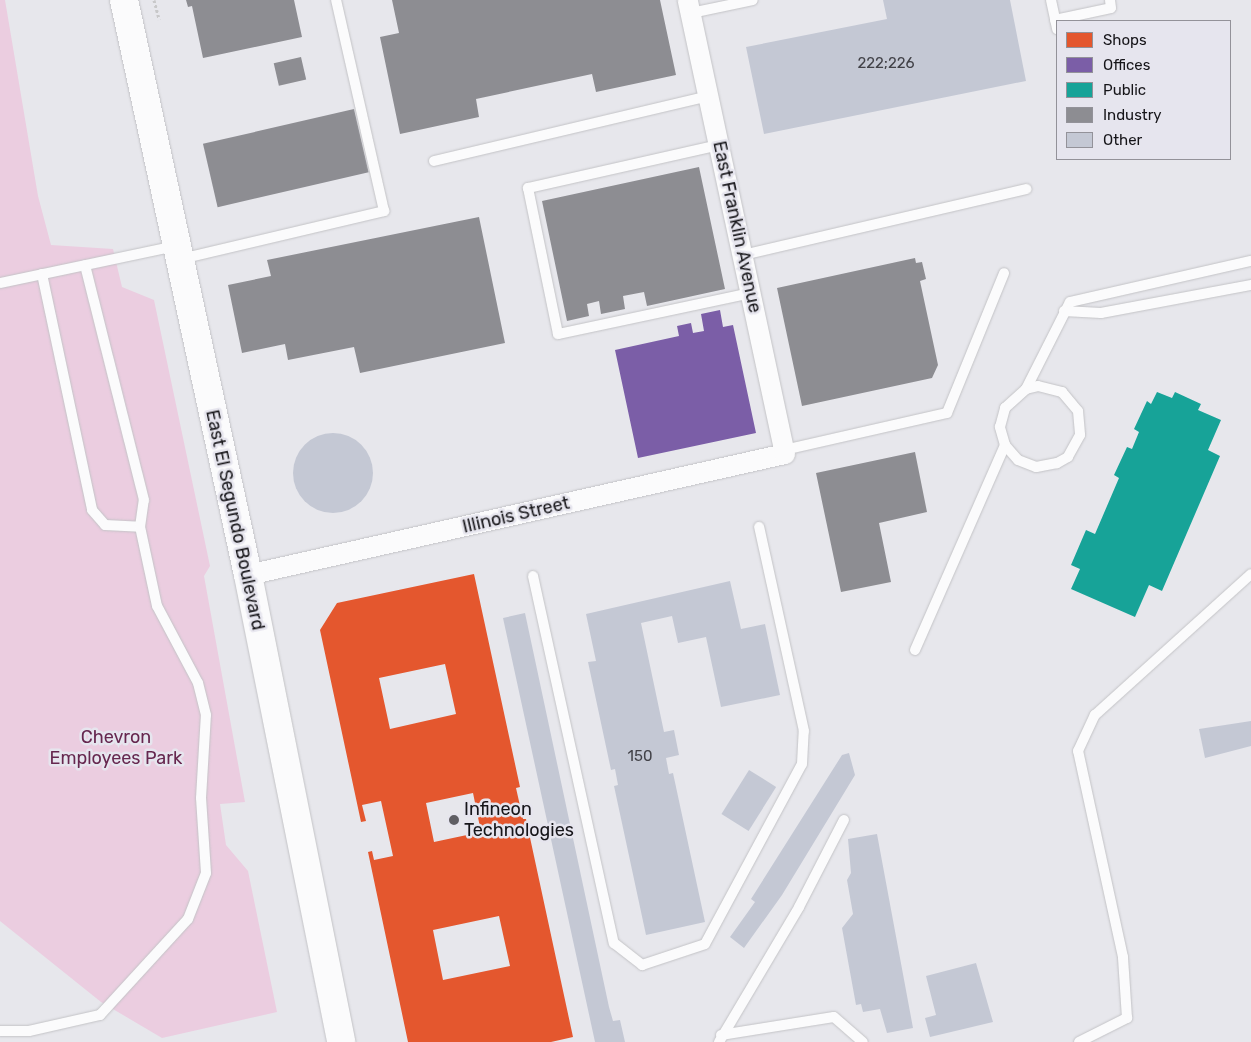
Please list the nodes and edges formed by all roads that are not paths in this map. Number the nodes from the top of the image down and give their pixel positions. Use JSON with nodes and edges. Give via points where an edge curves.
{"nodes":[{"id":1,"x":124,"y":0,"type":"edge"},
{"id":2,"x":336,"y":0,"type":"edge"},
{"id":3,"x":753,"y":0,"type":"edge"},
{"id":4,"x":1051,"y":0,"type":"edge"},
{"id":5,"x":1110,"y":0,"type":"edge"},
{"id":6,"x":689,"y":6,"type":"edge"},
{"id":7,"x":1072,"y":20,"type":"edge"},
{"id":8,"x":1056,"y":25,"type":"edge"},
{"id":9,"x":709,"y":96,"type":"junction"},
{"id":10,"x":719,"y":144,"type":"junction"},
{"id":11,"x":434,"y":161,"type":"dead end"},
{"id":12,"x":1026,"y":189,"type":"dead end"},
{"id":13,"x":179,"y":252,"type":"junction"},
{"id":14,"x":742,"y":255,"type":"junction"},
{"id":15,"x":1251,"y":261,"type":"edge"},
{"id":16,"x":85,"y":265,"type":"junction"},
{"id":17,"x":1004,"y":273,"type":"dead end"},
{"id":18,"x":42,"y":274,"type":"junction"},
{"id":19,"x":0,"y":283,"type":"edge"},
{"id":20,"x":1251,"y":286,"type":"edge"},
{"id":21,"x":750,"y":293,"type":"junction"},
{"id":22,"x":1064,"y":311,"type":"junction"},
{"id":23,"x":1026,"y":389,"type":"junction"},
{"id":24,"x":1005,"y":445,"type":"junction"},
{"id":25,"x":785,"y":452,"type":"junction"},
{"id":26,"x":140,"y":527,"type":"junction"},
{"id":27,"x":759,"y":527,"type":"dead end"},
{"id":28,"x":1251,"y":574,"type":"edge"},
{"id":29,"x":248,"y":575,"type":"junction"},
{"id":30,"x":533,"y":576,"type":"dead end"},
{"id":31,"x":915,"y":650,"type":"dead end"},
{"id":32,"x":844,"y":820,"type":"dead end"},
{"id":33,"x":0,"y":1031,"type":"edge"},
{"id":34,"x":720,"y":1038,"type":"edge"},
{"id":35,"x":340,"y":1042,"type":"edge"},
{"id":36,"x":863,"y":1042,"type":"edge"},
{"id":37,"x":1079,"y":1042,"type":"edge"}],
"edges":[{"from":1,"to":13,"type":"main road","name":"East El Segundo Boulevard"},
{"from":2,"to":13,"type":"lane","via":[[384,211]]},
{"from":3,"to":6,"type":"lane"},
{"from":4,"to":8,"type":"lane"},
{"from":5,"to":7,"type":"lane","via":[[1111,8]]},
{"from":6,"to":9,"type":"street","name":"East Franklin Avenue"},
{"from":9,"to":10,"type":"street","name":"East Franklin Avenue"},
{"from":9,"to":11,"type":"lane"},
{"from":10,"to":14,"type":"street","name":"East Franklin Avenue"},
{"from":10,"to":21,"type":"lane","via":[[528,188],[558,334]]},
{"from":12,"to":14,"type":"lane"},
{"from":13,"to":16,"type":"lane"},
{"from":13,"to":29,"type":"main road","name":"East El Segundo Boulevard"},
{"from":14,"to":21,"type":"street","name":"East Franklin Avenue"},
{"from":15,"to":22,"type":"lane","via":[[1070,302]]},
{"from":16,"to":18,"type":"lane"},
{"from":16,"to":26,"type":"lane","via":[[144,500]]},
{"from":17,"to":25,"type":"lane","via":[[947,413]]},
{"from":18,"to":19,"type":"lane"},
{"from":18,"to":26,"type":"lane","via":[[92,510],[105,525]]},
{"from":20,"to":22,"type":"lane","via":[[1101,313]]},
{"from":21,"to":25,"type":"street","name":"East Franklin Avenue"},
{"from":22,"to":23,"type":"lane"},
{"from":23,"to":24,"type":"lane","via":[[1010,400],[1001,417]]},
{"from":23,"to":24,"type":"lane","via":[[1050,387],[1066,396],[1078,411],[1080,435],[1068,457],[1046,467],[1026,464]]},
{"from":24,"to":31,"type":"lane"},
{"from":25,"to":29,"type":"street","name":"Illinois Street"},
{"from":26,"to":33,"type":"lane","via":[[157,606],[198,683],[206,716],[201,798],[206,873],[188,919],[100,1015],[29,1031]]},
{"from":27,"to":30,"type":"lane","via":[[804,731],[802,764],[705,944],[642,965],[614,942]]},
{"from":28,"to":37,"type":"lane","via":[[1095,715],[1078,751],[1123,957],[1128,1018]]},
{"from":29,"to":35,"type":"main road","name":"East El Segundo Boulevard"},
{"from":32,"to":34,"type":"lane","via":[[799,907]]},
{"from":34,"to":36,"type":"lane","via":[[834,1017]]}]}
